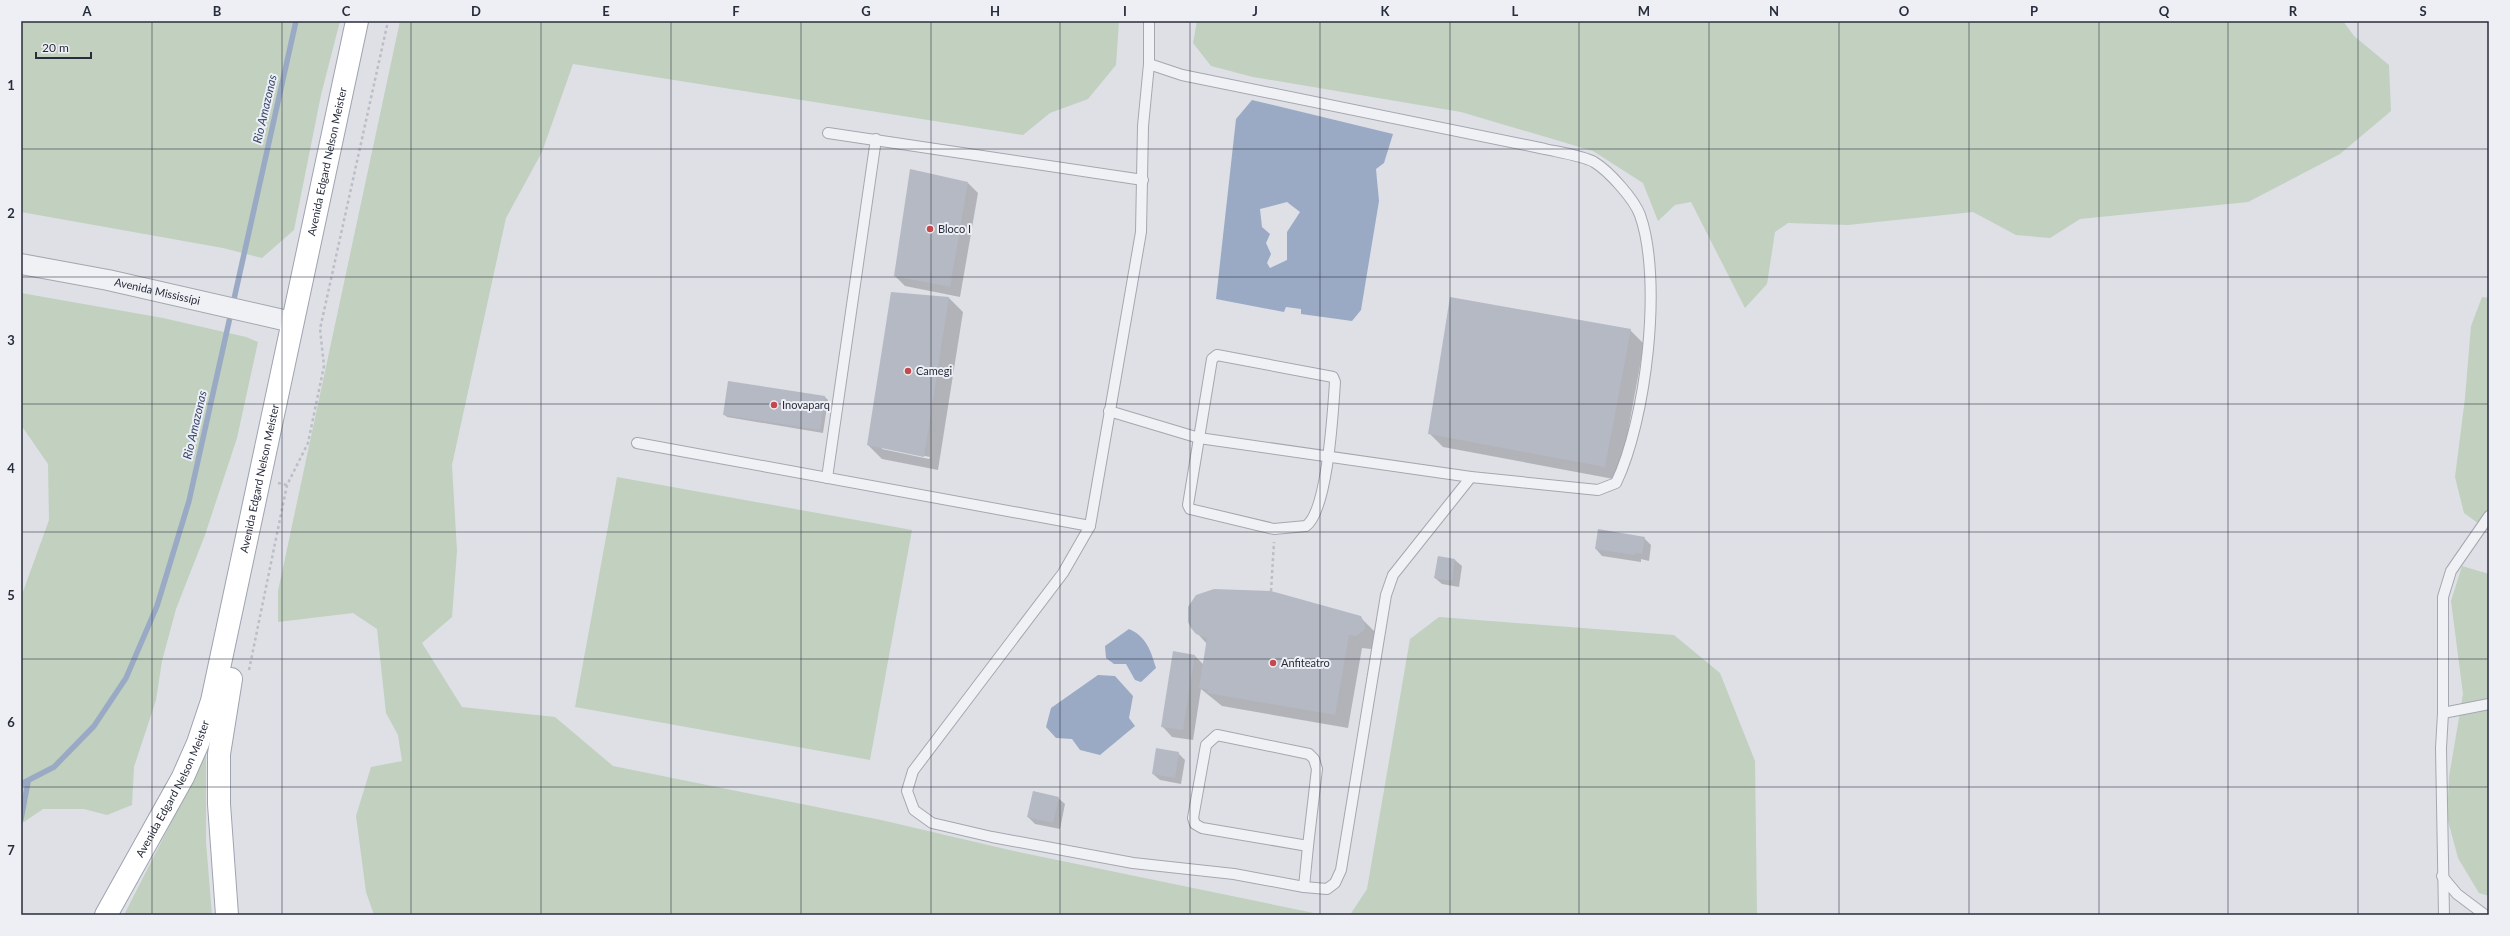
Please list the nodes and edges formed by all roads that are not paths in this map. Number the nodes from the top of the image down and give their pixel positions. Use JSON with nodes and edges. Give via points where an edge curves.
{"nodes":[{"id":1,"x":357,"y":21,"type":"edge"},
{"id":2,"x":372,"y":21,"type":"edge"},
{"id":3,"x":1149,"y":21,"type":"edge"},
{"id":4,"x":1149,"y":64,"type":"junction"},
{"id":5,"x":828,"y":133,"type":"dead end"},
{"id":6,"x":876,"y":139,"type":"junction"},
{"id":7,"x":1143,"y":180,"type":"junction"},
{"id":8,"x":21,"y":264,"type":"edge"},
{"id":9,"x":292,"y":322,"type":"junction"},
{"id":10,"x":1109,"y":411,"type":"junction"},
{"id":11,"x":1199,"y":438,"type":"junction"},
{"id":12,"x":637,"y":443,"type":"dead end"},
{"id":13,"x":1327,"y":457,"type":"junction"},
{"id":14,"x":1471,"y":477,"type":"junction"},
{"id":15,"x":827,"y":478,"type":"junction"},
{"id":16,"x":2488,"y":518,"type":"edge"},
{"id":17,"x":1090,"y":526,"type":"junction"},
{"id":18,"x":2489,"y":704,"type":"edge"},
{"id":19,"x":2443,"y":713,"type":"junction"},
{"id":20,"x":1308,"y":846,"type":"junction"},
{"id":21,"x":2442,"y":876,"type":"junction"},
{"id":22,"x":1304,"y":887,"type":"junction"},
{"id":23,"x":106,"y":915,"type":"edge"},
{"id":24,"x":227,"y":915,"type":"edge"},
{"id":25,"x":2444,"y":915,"type":"edge"},
{"id":26,"x":2485,"y":915,"type":"edge"}],
"edges":[{"from":1,"to":9,"type":"main road","name":"Avenida Edgard Nelson Meister"},
{"from":2,"to":24,"type":"main road","name":"Avenida Edgard Nelson Meister","via":[[226,704],[220,754],[219,804]]},
{"from":3,"to":4,"type":"lane"},
{"from":4,"to":7,"type":"lane","via":[[1143,126]]},
{"from":4,"to":14,"type":"lane","via":[[1205,80],[1545,149],[1594,162],[1617,182],[1640,214],[1650,267],[1648,363],[1626,463],[1616,482],[1598,490]]},
{"from":5,"to":6,"type":"lane"},
{"from":6,"to":7,"type":"lane"},
{"from":6,"to":15,"type":"lane"},
{"from":7,"to":10,"type":"lane","via":[[1141,232]]},
{"from":8,"to":9,"type":"street","name":"Avenida Mississípi","via":[[202,300]]},
{"from":9,"to":23,"type":"main road","name":"Avenida Edgard Nelson Meister","via":[[210,708],[183,777]]},
{"from":10,"to":11,"type":"lane"},
{"from":10,"to":17,"type":"lane"},
{"from":11,"to":13,"type":"lane"},
{"from":11,"to":13,"type":"lane","via":[[1188,505],[1190,509],[1274,529],[1306,526],[1310,523],[1321,498]]},
{"from":11,"to":13,"type":"lane","via":[[1212,359],[1217,355],[1333,377]]},
{"from":12,"to":15,"type":"lane"},
{"from":13,"to":14,"type":"lane"},
{"from":14,"to":22,"type":"lane","via":[[1392,575],[1386,595],[1341,870],[1335,883],[1327,890]]},
{"from":15,"to":17,"type":"lane"},
{"from":16,"to":19,"type":"lane","via":[[2451,571],[2443,597]]},
{"from":17,"to":22,"type":"lane","via":[[1063,573],[913,771],[907,791],[914,810],[932,823],[992,837],[1133,863],[1234,874]]},
{"from":18,"to":19,"type":"lane"},
{"from":19,"to":21,"type":"lane"},
{"from":20,"to":20,"type":"lane","via":[[1317,769],[1314,759],[1309,754],[1301,752],[1217,735],[1211,738],[1206,745],[1193,818],[1195,824],[1202,828]]},
{"from":20,"to":22,"type":"lane"},
{"from":21,"to":25,"type":"lane"},
{"from":21,"to":26,"type":"lane","via":[[2462,898]]}]}
